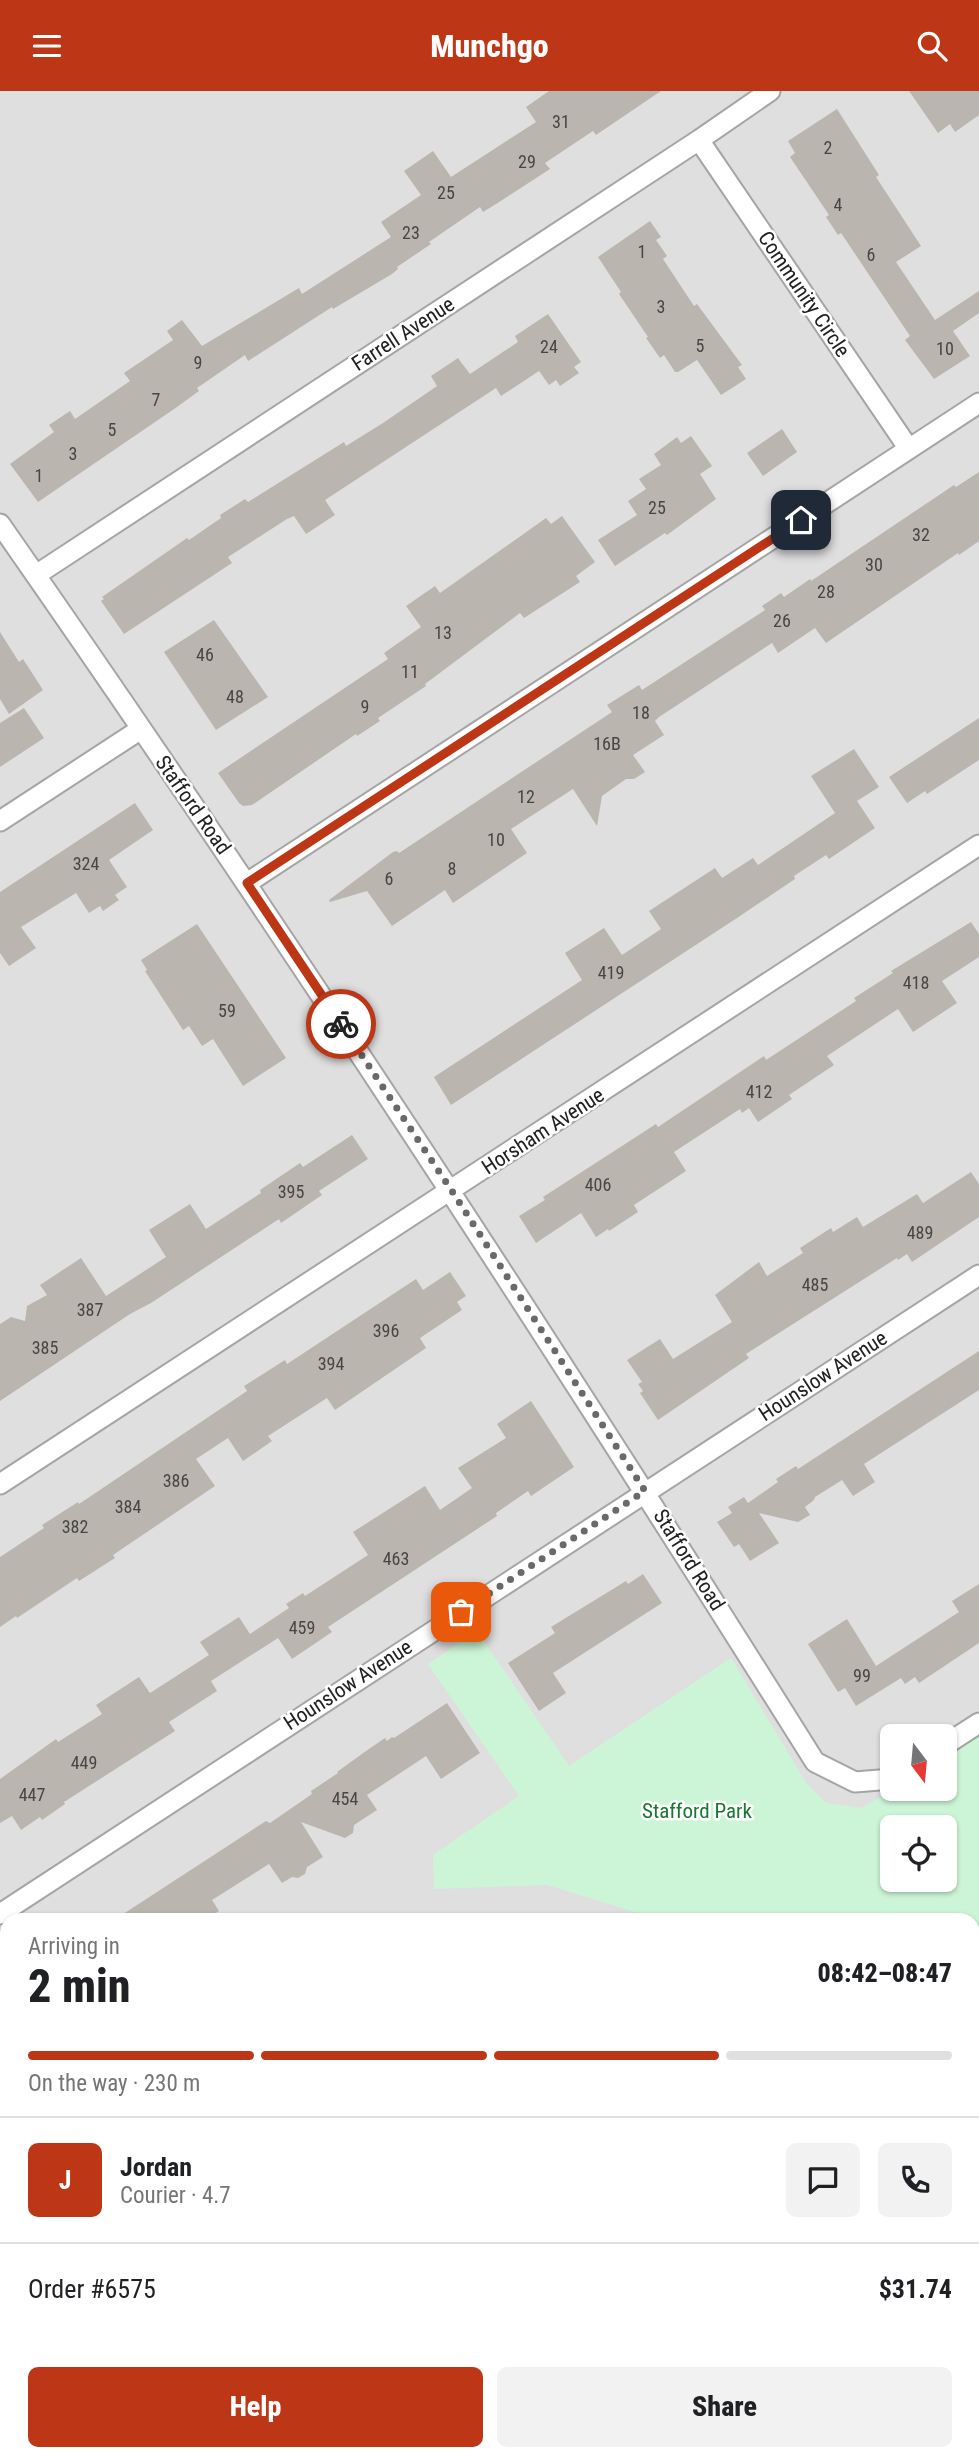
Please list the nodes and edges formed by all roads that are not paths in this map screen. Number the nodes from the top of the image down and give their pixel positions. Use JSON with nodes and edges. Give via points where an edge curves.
{"nodes":[{"id":1,"x":770,"y":91,"type":"edge"},
{"id":2,"x":699,"y":140,"type":"junction"},
{"id":3,"x":979,"y":403,"type":"edge"},
{"id":4,"x":909,"y":449,"type":"junction"},
{"id":5,"x":0,"y":524,"type":"edge"},
{"id":6,"x":36,"y":575,"type":"junction"},
{"id":7,"x":141,"y":729,"type":"junction"},
{"id":8,"x":0,"y":821,"type":"edge"},
{"id":9,"x":979,"y":845,"type":"edge"},
{"id":10,"x":247,"y":883,"type":"junction"},
{"id":11,"x":452,"y":1191,"type":"junction"},
{"id":12,"x":979,"y":1275,"type":"edge"},
{"id":13,"x":0,"y":1484,"type":"edge"},
{"id":14,"x":645,"y":1491,"type":"junction"},
{"id":15,"x":979,"y":1723,"type":"edge"},
{"id":16,"x":957,"y":1737,"type":"edge"},
{"id":17,"x":880,"y":1780,"type":"edge"},
{"id":18,"x":2,"y":1913,"type":"edge"}],
"edges":[{"from":1,"to":2,"type":"street","name":"Farrell Avenue"},
{"from":2,"to":4,"type":"street","name":"Community Circle"},
{"from":2,"to":6,"type":"street","name":"Farrell Avenue"},
{"from":3,"to":4,"type":"street"},
{"from":4,"to":10,"type":"street"},
{"from":5,"to":6,"type":"street","name":"Stafford Road"},
{"from":6,"to":7,"type":"street","name":"Stafford Road"},
{"from":7,"to":8,"type":"street"},
{"from":7,"to":10,"type":"street","name":"Stafford Road"},
{"from":9,"to":11,"type":"street","name":"Horsham Avenue"},
{"from":10,"to":11,"type":"street","name":"Stafford Road"},
{"from":11,"to":13,"type":"street","name":"Horsham Avenue"},
{"from":11,"to":14,"type":"street","name":"Stafford Road"},
{"from":12,"to":14,"type":"street","name":"Hounslow Avenue"},
{"from":14,"to":17,"type":"street","name":"Stafford Road","via":[[816,1762],[855,1782]]},
{"from":14,"to":18,"type":"street","name":"Hounslow Avenue"},
{"from":15,"to":16,"type":"street"}]}
